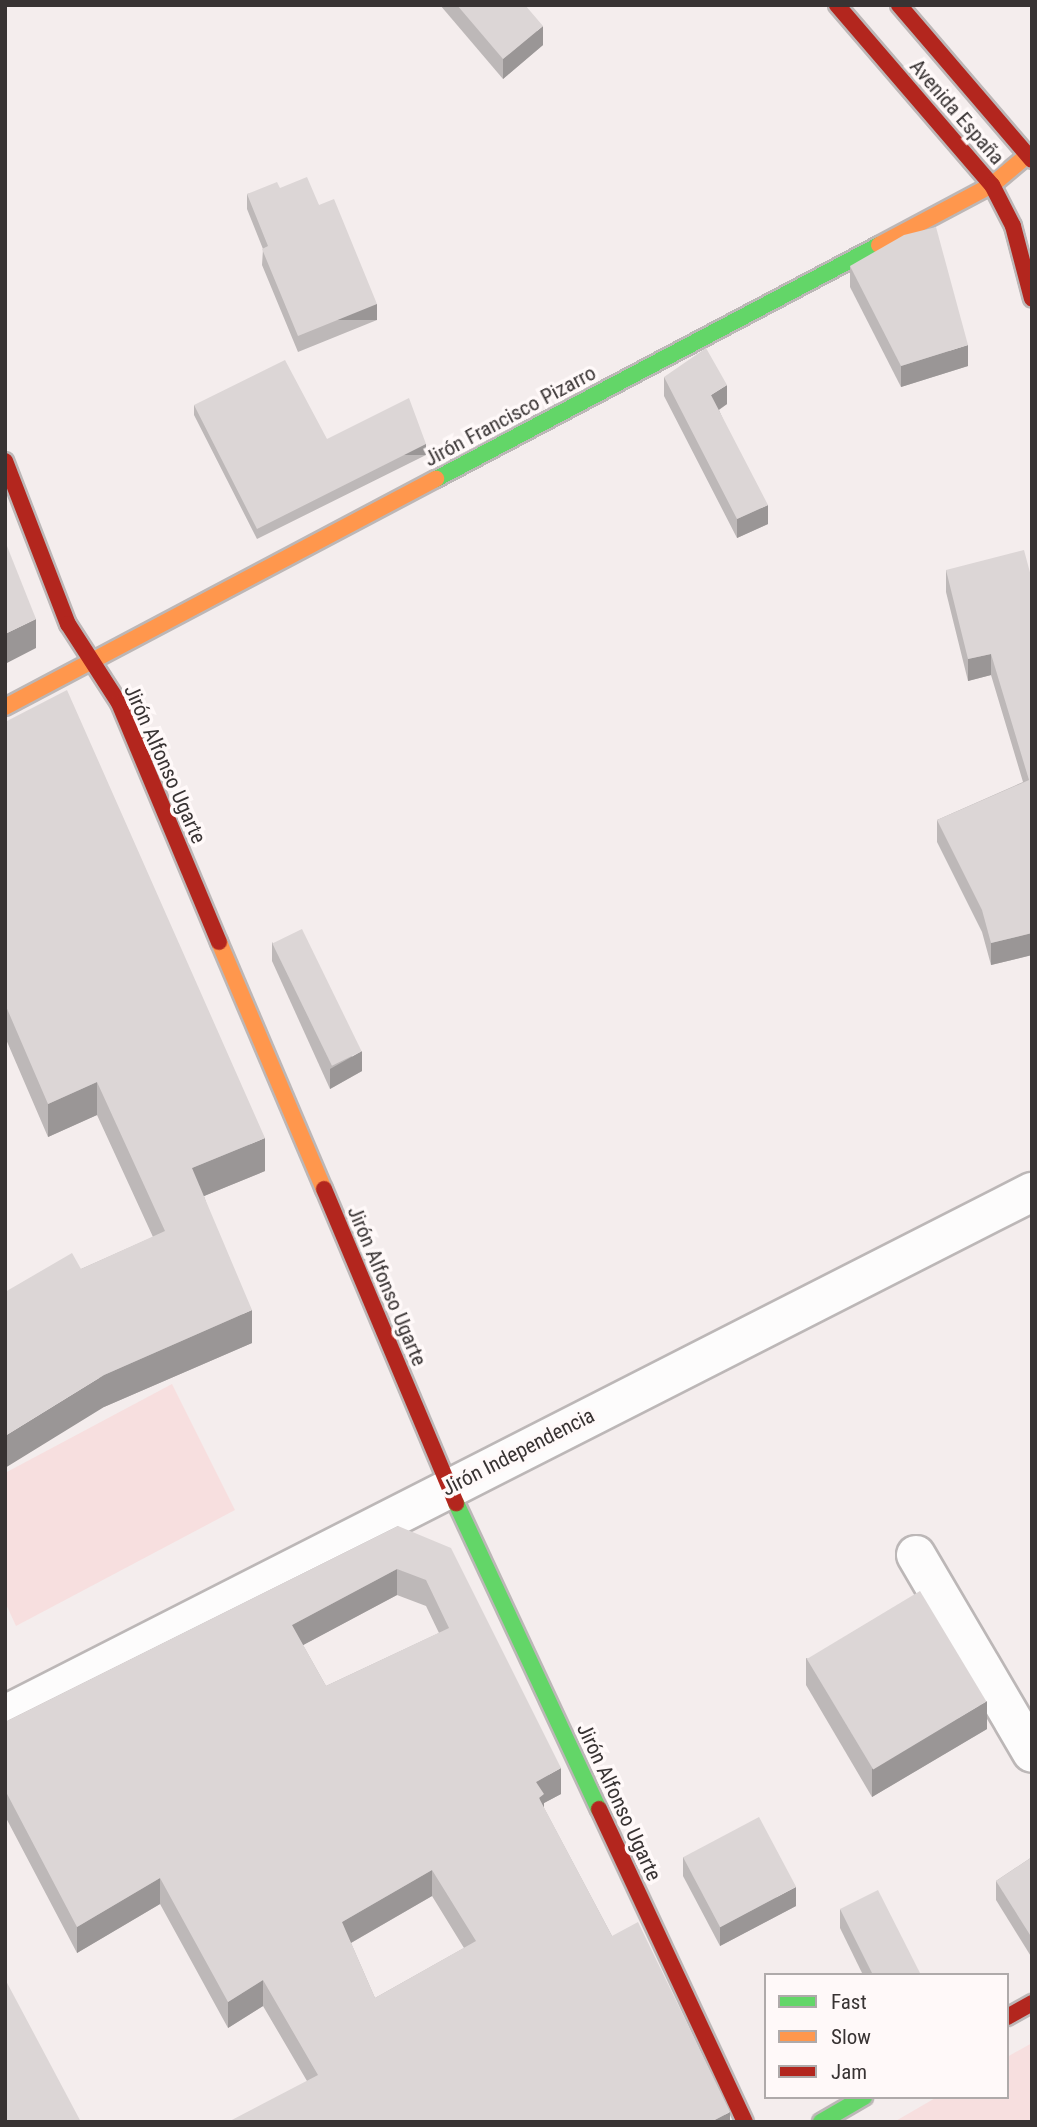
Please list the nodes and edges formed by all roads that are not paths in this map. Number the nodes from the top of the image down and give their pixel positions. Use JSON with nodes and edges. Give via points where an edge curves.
{"nodes":[{"id":1,"x":837,"y":5,"type":"edge"},
{"id":2,"x":899,"y":5,"type":"edge"},
{"id":3,"x":1031,"y":156,"type":"edge"},
{"id":4,"x":992,"y":185,"type":"junction"},
{"id":5,"x":1032,"y":299,"type":"edge"},
{"id":6,"x":5,"y":461,"type":"edge"},
{"id":7,"x":92,"y":660,"type":"junction"},
{"id":8,"x":5,"y":707,"type":"edge"},
{"id":9,"x":1032,"y":1192,"type":"edge"},
{"id":10,"x":449,"y":1487,"type":"junction"},
{"id":11,"x":916,"y":1555,"type":"dead end"},
{"id":12,"x":5,"y":1715,"type":"edge"},
{"id":13,"x":1032,"y":1753,"type":"edge"},
{"id":14,"x":1032,"y":2003,"type":"edge"},
{"id":15,"x":1009,"y":2016,"type":"edge"},
{"id":16,"x":861,"y":2099,"type":"edge"},
{"id":17,"x":746,"y":2122,"type":"edge"},
{"id":18,"x":821,"y":2122,"type":"edge"}],
"edges":[{"from":1,"to":4,"type":"street","name":"Avenida España"},
{"from":2,"to":3,"type":"street","name":"Avenida España"},
{"from":3,"to":4,"type":"street","name":"Jirón Francisco Pizarro"},
{"from":4,"to":5,"type":"street","name":"Avenida España","via":[[1013,226]]},
{"from":4,"to":7,"type":"street","name":"Jirón Francisco Pizarro"},
{"from":6,"to":7,"type":"street","name":"Jirón Alfonso Ugarte","via":[[68,624]]},
{"from":7,"to":8,"type":"street","name":"Jirón Francisco Pizarro"},
{"from":7,"to":10,"type":"street","name":"Jirón Alfonso Ugarte","via":[[119,703]]},
{"from":9,"to":10,"type":"street","name":"Jirón Independencia"},
{"from":10,"to":12,"type":"street","name":"Jirón Independencia"},
{"from":10,"to":17,"type":"street","name":"Jirón Alfonso Ugarte"},
{"from":11,"to":13,"type":"street"},
{"from":14,"to":15,"type":"street"},
{"from":16,"to":18,"type":"street"}]}
